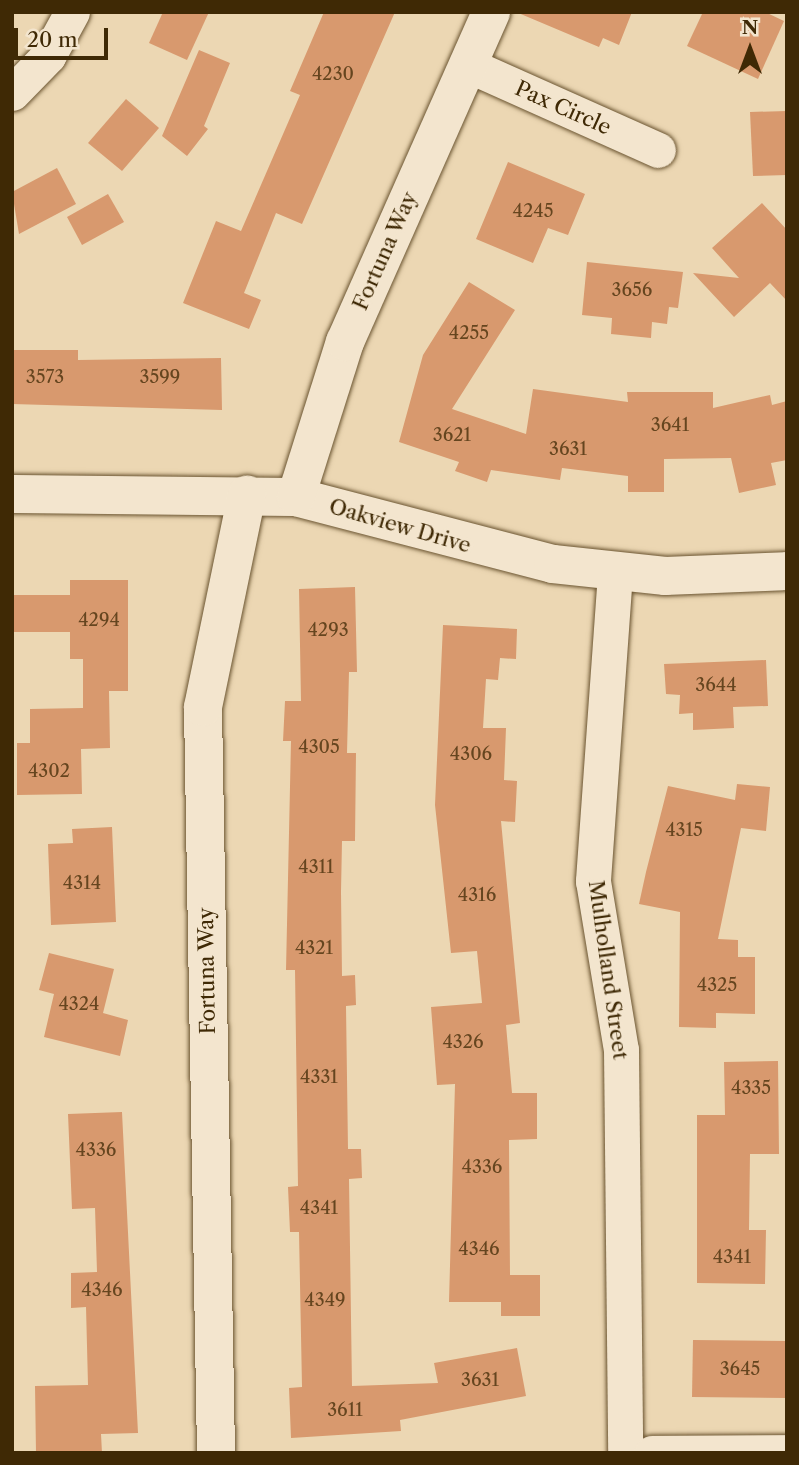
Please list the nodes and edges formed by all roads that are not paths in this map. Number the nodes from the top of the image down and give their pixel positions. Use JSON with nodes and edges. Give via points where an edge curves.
{"nodes":[{"id":1,"x":72,"y":12,"type":"edge"},
{"id":2,"x":491,"y":12,"type":"edge"},
{"id":3,"x":468,"y":65,"type":"junction"},
{"id":4,"x":12,"y":93,"type":"edge"},
{"id":5,"x":658,"y":150,"type":"dead end"},
{"id":6,"x":12,"y":494,"type":"edge"},
{"id":7,"x":247,"y":494,"type":"junction"},
{"id":8,"x":296,"y":497,"type":"junction"},
{"id":9,"x":787,"y":571,"type":"edge"},
{"id":10,"x":615,"y":573,"type":"junction"},
{"id":11,"x":787,"y":1452,"type":"edge"},
{"id":12,"x":216,"y":1453,"type":"edge"},
{"id":13,"x":625,"y":1453,"type":"edge"},
{"id":14,"x":652,"y":1453,"type":"edge"}],
"edges":[{"from":1,"to":4,"type":"street","via":[[48,57]]},
{"from":2,"to":3,"type":"street","name":"Fortuna Way"},
{"from":3,"to":5,"type":"street","name":"Pax Circle"},
{"from":3,"to":8,"type":"street","name":"Fortuna Way","via":[[345,341]]},
{"from":6,"to":7,"type":"street","name":"Oakview Drive"},
{"from":7,"to":8,"type":"street","name":"Oakview Drive"},
{"from":7,"to":12,"type":"street","name":"Fortuna Way","via":[[203,707]]},
{"from":8,"to":10,"type":"street","name":"Oakview Drive","via":[[472,547]]},
{"from":9,"to":10,"type":"street","name":"Oakview Drive"},
{"from":10,"to":13,"type":"street","name":"Mulholland Street","via":[[593,881],[621,1050]]},
{"from":11,"to":14,"type":"street"}]}
